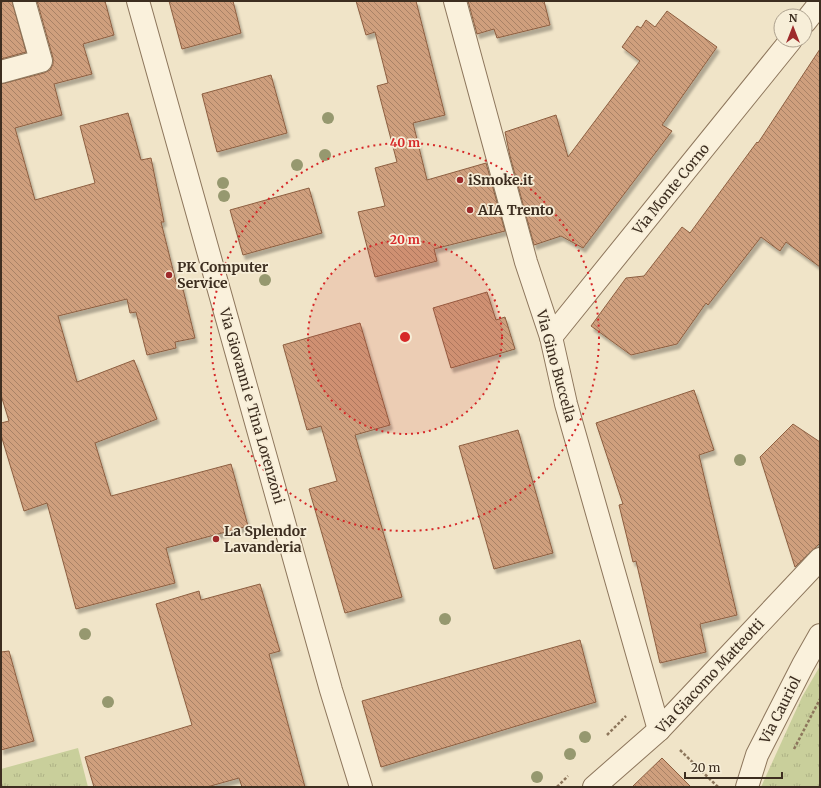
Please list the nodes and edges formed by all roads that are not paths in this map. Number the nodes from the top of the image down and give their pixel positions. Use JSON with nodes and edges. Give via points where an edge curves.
{"nodes":[{"id":1,"x":24,"y":1,"type":"edge"},
{"id":2,"x":138,"y":1,"type":"edge"},
{"id":3,"x":456,"y":1,"type":"edge"},
{"id":4,"x":820,"y":4,"type":"edge"},
{"id":5,"x":813,"y":12,"type":"edge"},
{"id":6,"x":784,"y":48,"type":"edge"},
{"id":7,"x":1,"y":72,"type":"edge"},
{"id":8,"x":551,"y":337,"type":"junction"},
{"id":9,"x":820,"y":559,"type":"edge"},
{"id":10,"x":820,"y":635,"type":"edge"},
{"id":11,"x":659,"y":730,"type":"junction"},
{"id":12,"x":361,"y":787,"type":"edge"},
{"id":13,"x":594,"y":787,"type":"edge"},
{"id":14,"x":747,"y":787,"type":"edge"}],
"edges":[{"from":1,"to":7,"type":"street","via":[[41,61]]},
{"from":2,"to":12,"type":"street","name":"Via Giovanni e Tina Lorenzoni","via":[[329,683]]},
{"from":3,"to":8,"type":"street","name":"Via Gino Buccella","via":[[526,262]]},
{"from":4,"to":5,"type":"street"},
{"from":6,"to":8,"type":"street","name":"Via Monte Corno"},
{"from":8,"to":11,"type":"street","name":"Via Gino Buccella","via":[[566,404]]},
{"from":9,"to":11,"type":"street","name":"Via Giacomo Matteotti"},
{"from":10,"to":14,"type":"street","name":"Via Cauriol","via":[[757,755]]},
{"from":11,"to":13,"type":"street","name":"Via Giacomo Matteotti"}]}
